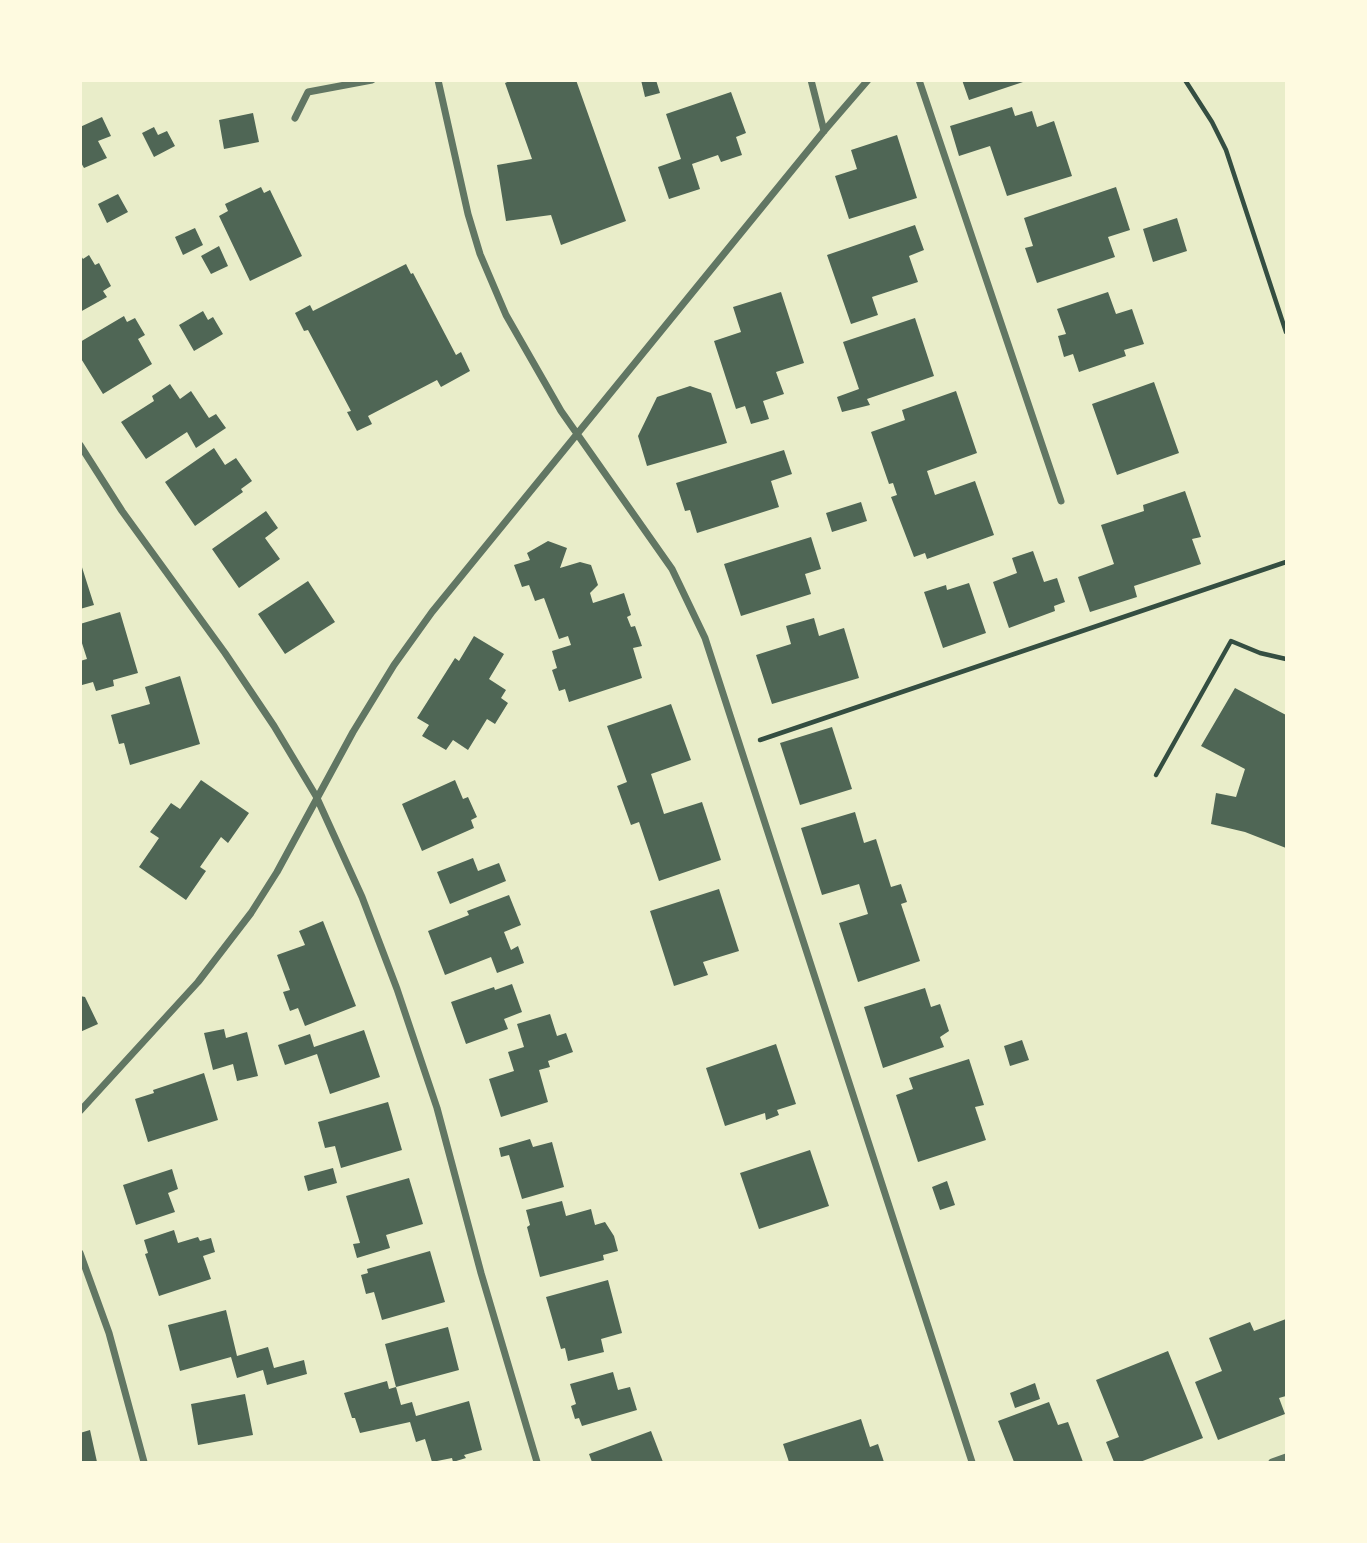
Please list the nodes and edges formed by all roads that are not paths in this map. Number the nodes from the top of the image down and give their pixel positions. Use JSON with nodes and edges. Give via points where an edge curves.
{"nodes":[{"id":1,"x":372,"y":80,"type":"edge"},
{"id":2,"x":438,"y":80,"type":"edge"},
{"id":3,"x":811,"y":80,"type":"edge"},
{"id":4,"x":867,"y":80,"type":"edge"},
{"id":5,"x":919,"y":80,"type":"edge"},
{"id":6,"x":295,"y":118,"type":"dead end"},
{"id":7,"x":824,"y":131,"type":"junction"},
{"id":8,"x":578,"y":435,"type":"junction"},
{"id":9,"x":80,"y":445,"type":"edge"},
{"id":10,"x":1061,"y":501,"type":"dead end"},
{"id":11,"x":316,"y":796,"type":"junction"},
{"id":12,"x":80,"y":1111,"type":"edge"},
{"id":13,"x":80,"y":1253,"type":"edge"},
{"id":14,"x":1286,"y":1457,"type":"edge"},
{"id":15,"x":144,"y":1462,"type":"edge"},
{"id":16,"x":537,"y":1462,"type":"edge"},
{"id":17,"x":972,"y":1462,"type":"edge"},
{"id":18,"x":1272,"y":1462,"type":"edge"}],
"edges":[{"from":1,"to":6,"type":"street","via":[[308,92]]},
{"from":2,"to":8,"type":"street","via":[[468,214],[493,287],[537,372]]},
{"from":3,"to":7,"type":"street"},
{"from":4,"to":7,"type":"street"},
{"from":5,"to":10,"type":"street"},
{"from":7,"to":8,"type":"street"},
{"from":8,"to":11,"type":"street","via":[[424,623]]},
{"from":8,"to":17,"type":"street","via":[[672,569],[705,638]]},
{"from":9,"to":11,"type":"street","via":[[239,674]]},
{"from":11,"to":12,"type":"street","via":[[251,913],[198,982]]},
{"from":11,"to":16,"type":"street","via":[[362,897],[415,1039]]},
{"from":13,"to":15,"type":"street","via":[[109,1333]]},
{"from":14,"to":18,"type":"street"}]}
